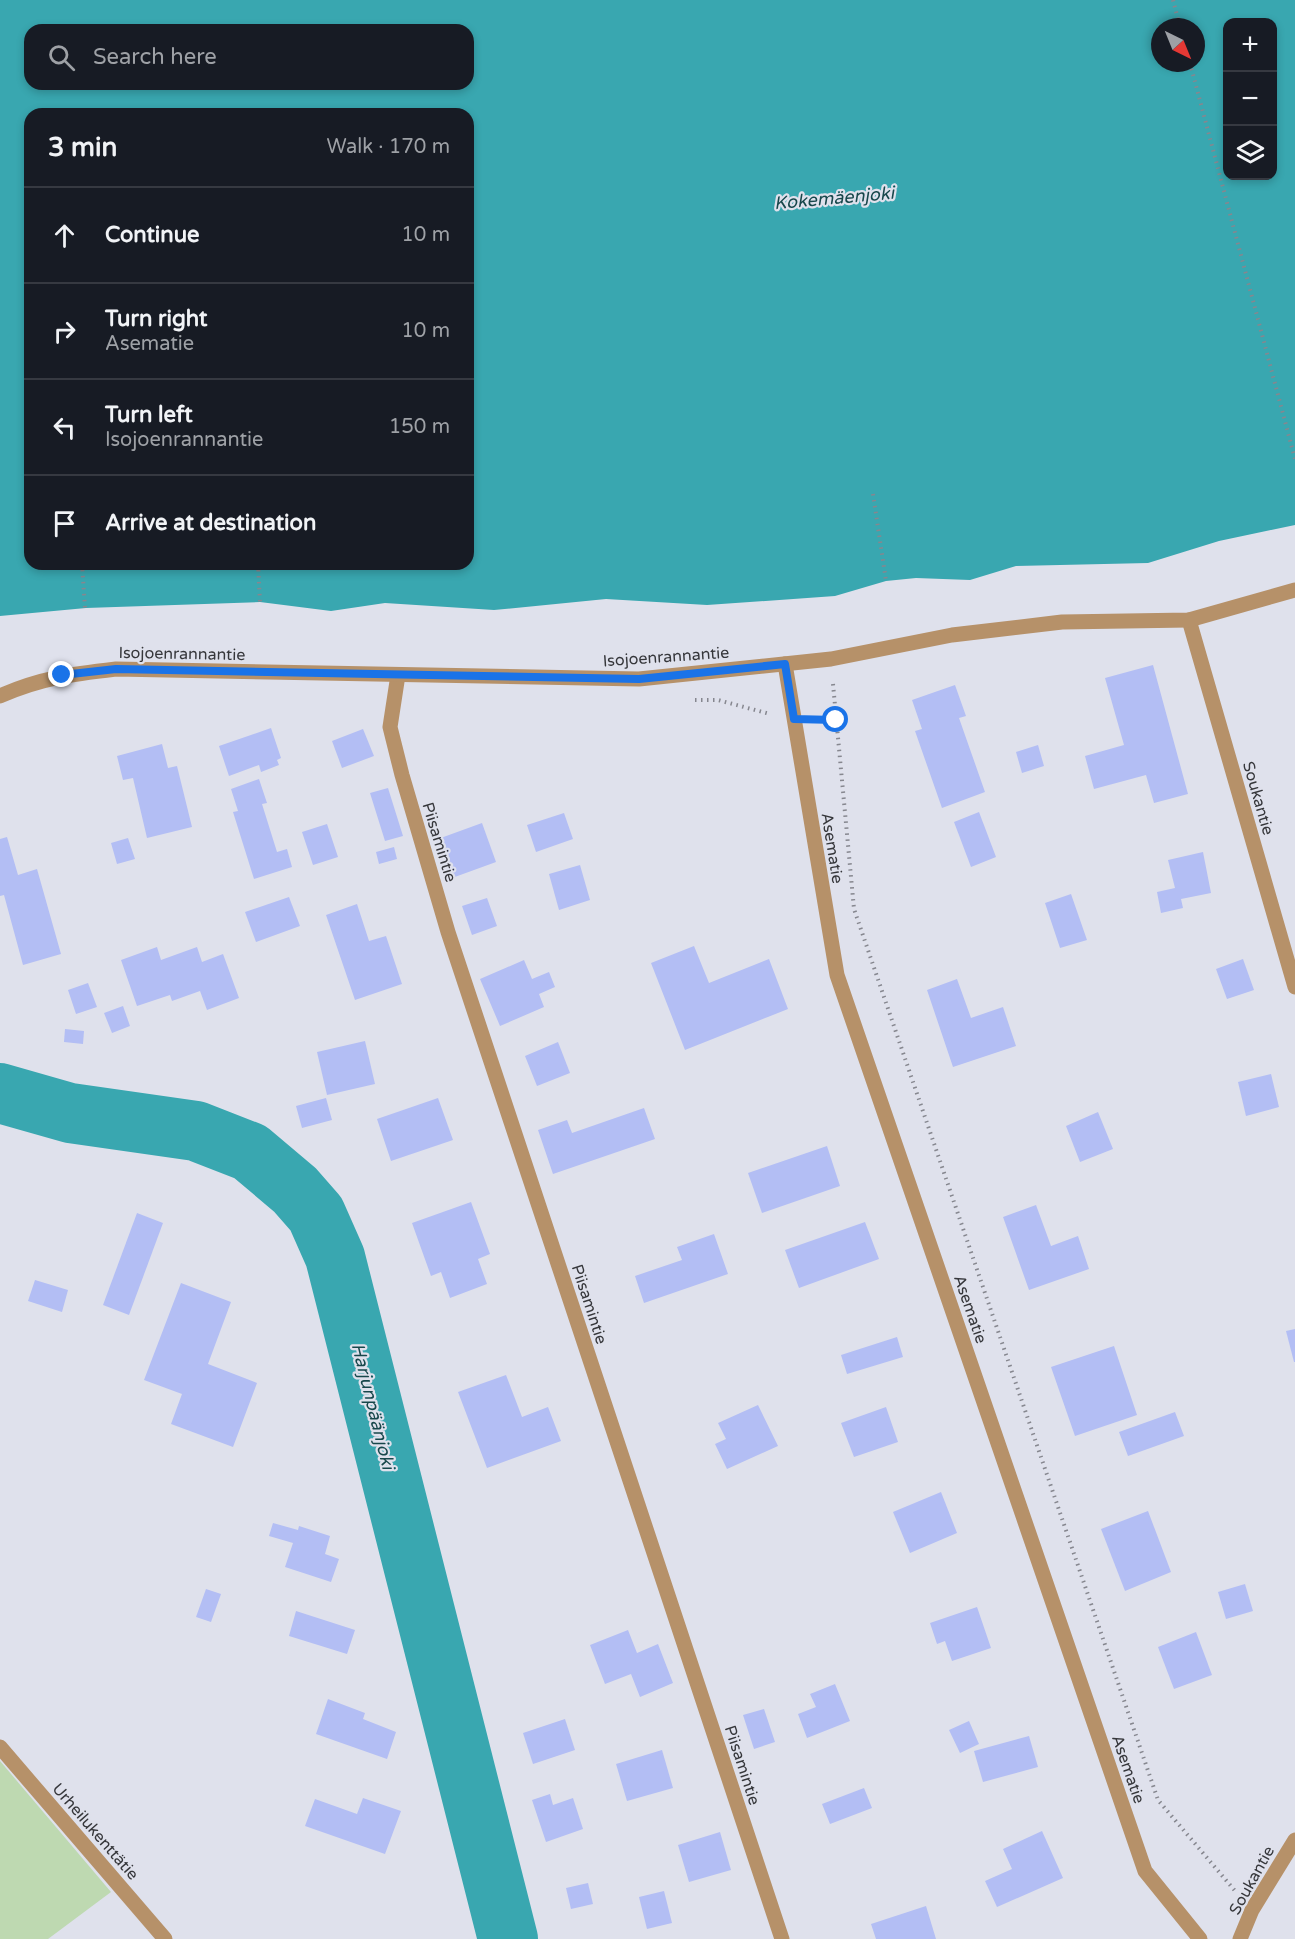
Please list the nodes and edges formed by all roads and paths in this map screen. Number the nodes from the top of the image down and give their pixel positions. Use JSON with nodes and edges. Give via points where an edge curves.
{"nodes":[{"id":1,"x":1173,"y":0,"type":"edge"},
{"id":2,"x":1178,"y":18,"type":"edge"},
{"id":3,"x":1192,"y":72,"type":"edge"},
{"id":4,"x":1295,"y":459,"type":"edge"},
{"id":5,"x":873,"y":494,"type":"dead end"},
{"id":6,"x":83,"y":570,"type":"edge"},
{"id":7,"x":258,"y":570,"type":"edge"},
{"id":8,"x":886,"y":581,"type":"dead end"},
{"id":9,"x":1295,"y":591,"type":"edge"},
{"id":10,"x":260,"y":602,"type":"dead end"},
{"id":11,"x":86,"y":608,"type":"dead end"},
{"id":12,"x":1189,"y":620,"type":"junction"},
{"id":13,"x":831,"y":659,"type":"junction"},
{"id":14,"x":785,"y":664,"type":"junction"},
{"id":15,"x":398,"y":675,"type":"junction"},
{"id":16,"x":0,"y":696,"type":"edge"},
{"id":17,"x":685,"y":700,"type":"dead end"},
{"id":18,"x":794,"y":719,"type":"junction"},
{"id":19,"x":836,"y":720,"type":"junction"},
{"id":20,"x":1295,"y":987,"type":"edge"},
{"id":21,"x":0,"y":1747,"type":"edge"},
{"id":22,"x":1295,"y":1840,"type":"edge"},
{"id":23,"x":1252,"y":1910,"type":"junction"},
{"id":24,"x":165,"y":1939,"type":"edge"},
{"id":25,"x":782,"y":1939,"type":"edge"},
{"id":26,"x":1200,"y":1939,"type":"edge"},
{"id":27,"x":1240,"y":1939,"type":"edge"}],
"edges":[{"from":1,"to":2,"type":"path"},
{"from":3,"to":4,"type":"path"},
{"from":5,"to":8,"type":"path"},
{"from":6,"to":11,"type":"path"},
{"from":7,"to":10,"type":"path"},
{"from":9,"to":12,"type":"street","name":"Isojoenrannantie"},
{"from":12,"to":13,"type":"street","name":"Isojoenrannantie","via":[[1051,623],[952,635]]},
{"from":12,"to":20,"type":"street","name":"Soukantie"},
{"from":13,"to":14,"type":"street","name":"Isojoenrannantie"},
{"from":13,"to":19,"type":"path"},
{"from":14,"to":15,"type":"street","name":"Isojoenrannantie","via":[[639,679]]},
{"from":14,"to":18,"type":"street","name":"Asematie"},
{"from":15,"to":16,"type":"street","name":"Isojoenrannantie","via":[[116,669],[62,675]]},
{"from":15,"to":25,"type":"street","name":"Piisamintie","via":[[390,727],[448,932]]},
{"from":17,"to":18,"type":"path","via":[[718,700]]},
{"from":18,"to":19,"type":"path"},
{"from":18,"to":26,"type":"street","name":"Asematie","via":[[837,975],[1145,1871]]},
{"from":19,"to":23,"type":"path","via":[[854,909],[1158,1800]]},
{"from":21,"to":24,"type":"street","name":"Urheilukenttätie"},
{"from":22,"to":23,"type":"street","name":"Soukantie"},
{"from":23,"to":27,"type":"street","name":"Soukantie"}]}
